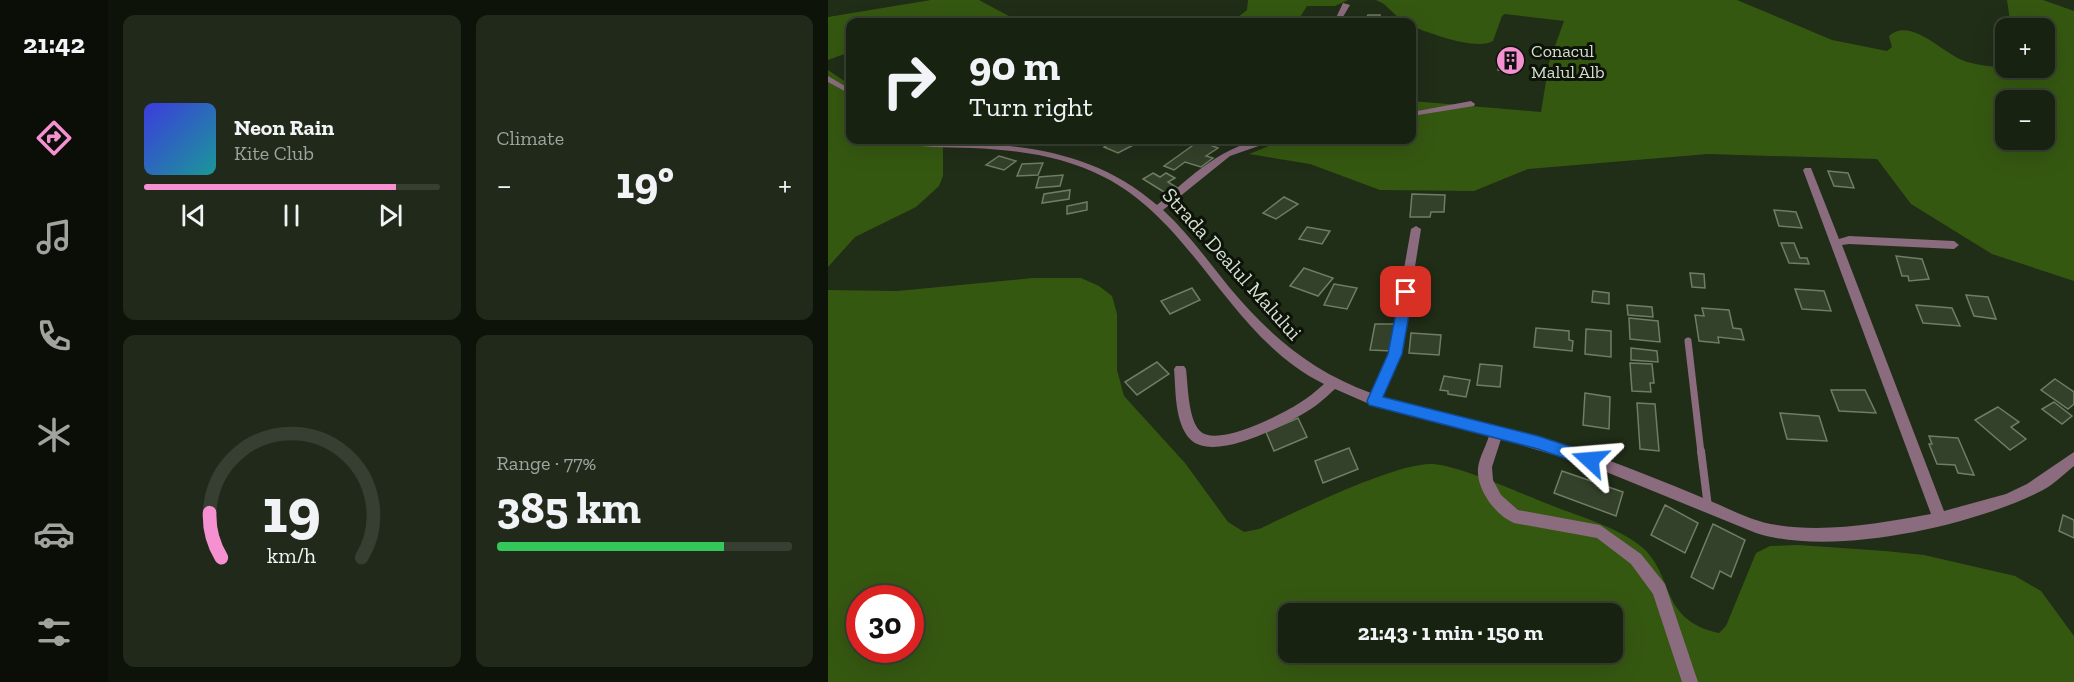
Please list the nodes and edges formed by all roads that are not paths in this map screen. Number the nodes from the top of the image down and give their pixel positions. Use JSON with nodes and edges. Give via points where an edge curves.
{"nodes":[{"id":1,"x":1346,"y":5,"type":"dead end"},
{"id":2,"x":1339,"y":18,"type":"edge"},
{"id":3,"x":828,"y":78,"type":"edge"},
{"id":4,"x":846,"y":89,"type":"edge"},
{"id":5,"x":1471,"y":104,"type":"dead end"},
{"id":6,"x":1416,"y":113,"type":"edge"},
{"id":7,"x":950,"y":144,"type":"edge"},
{"id":8,"x":1256,"y":144,"type":"edge"},
{"id":9,"x":1808,"y":170,"type":"dead end"},
{"id":10,"x":1158,"y":209,"type":"junction"},
{"id":11,"x":1416,"y":229,"type":"dead end"},
{"id":12,"x":1835,"y":243,"type":"junction"},
{"id":13,"x":1954,"y":245,"type":"dead end"},
{"id":14,"x":1688,"y":341,"type":"dead end"},
{"id":15,"x":1180,"y":369,"type":"dead end"},
{"id":16,"x":1332,"y":384,"type":"junction"},
{"id":17,"x":1374,"y":401,"type":"junction"},
{"id":18,"x":1497,"y":432,"type":"junction"},
{"id":19,"x":2074,"y":458,"type":"edge"},
{"id":20,"x":1708,"y":507,"type":"junction"},
{"id":21,"x":1940,"y":519,"type":"junction"},
{"id":22,"x":1690,"y":682,"type":"edge"}],
"edges":[{"from":1,"to":2,"type":"street"},
{"from":3,"to":4,"type":"street"},
{"from":5,"to":6,"type":"street"},
{"from":7,"to":10,"type":"street","name":"Strada Dealul Malului","via":[[1028,150],[1060,158],[1107,174]]},
{"from":8,"to":10,"type":"street","via":[[1227,154]]},
{"from":9,"to":12,"type":"street"},
{"from":10,"to":16,"type":"street","name":"Strada Dealul Malului","via":[[1265,334]]},
{"from":11,"to":17,"type":"street","via":[[1395,354]]},
{"from":12,"to":13,"type":"street","via":[[1849,240]]},
{"from":12,"to":21,"type":"street"},
{"from":14,"to":20,"type":"lane"},
{"from":15,"to":16,"type":"street","via":[[1190,425],[1197,437],[1209,442],[1224,442],[1296,412]]},
{"from":16,"to":17,"type":"street","name":"Strada Dealul Malului"},
{"from":17,"to":18,"type":"street","name":"Strada Dealul Malului"},
{"from":18,"to":20,"type":"street","name":"Strada Dealul Malului","via":[[1590,460]]},
{"from":18,"to":22,"type":"street","via":[[1485,467],[1486,481],[1496,500],[1514,516],[1600,532],[1636,559],[1659,590]]},
{"from":19,"to":21,"type":"street","name":"Strada Dealul Malului","via":[[2033,489]]},
{"from":20,"to":21,"type":"street","name":"Strada Dealul Malului","via":[[1743,523],[1799,536],[1825,537]]}]}
